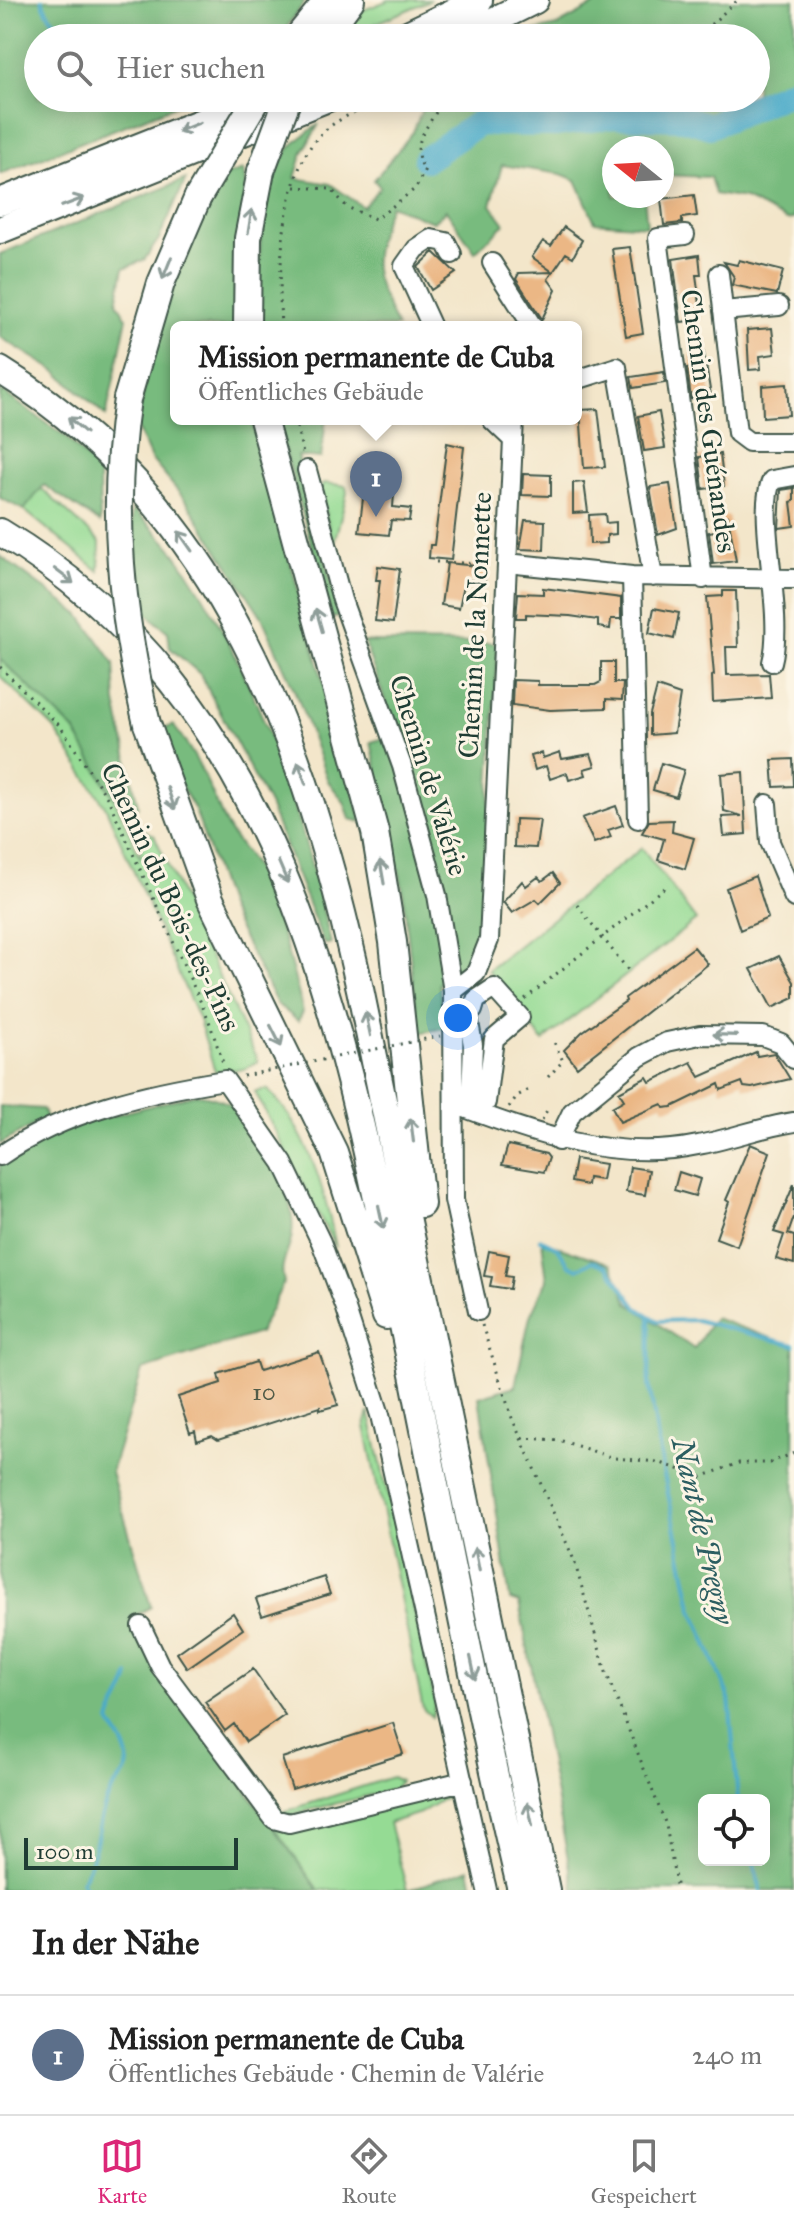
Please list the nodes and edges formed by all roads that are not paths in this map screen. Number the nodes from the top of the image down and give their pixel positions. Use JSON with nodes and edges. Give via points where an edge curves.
{"nodes":[{"id":1,"x":351,"y":0,"type":"edge"},
{"id":2,"x":479,"y":0,"type":"edge"},
{"id":3,"x":535,"y":0,"type":"edge"},
{"id":4,"x":327,"y":21,"type":"edge"},
{"id":5,"x":428,"y":24,"type":"edge"},
{"id":6,"x":487,"y":24,"type":"edge"},
{"id":7,"x":224,"y":112,"type":"edge"},
{"id":8,"x":250,"y":112,"type":"edge"},
{"id":9,"x":283,"y":112,"type":"edge"},
{"id":10,"x":293,"y":112,"type":"edge"},
{"id":11,"x":0,"y":202,"type":"edge"},
{"id":12,"x":0,"y":230,"type":"edge"},
{"id":13,"x":685,"y":235,"type":"dead end"},
{"id":14,"x":452,"y":254,"type":"dead end"},
{"id":15,"x":492,"y":263,"type":"dead end"},
{"id":16,"x":719,"y":274,"type":"dead end"},
{"id":17,"x":779,"y":306,"type":"dead end"},
{"id":18,"x":723,"y":311,"type":"junction"},
{"id":19,"x":428,"y":319,"type":"edge"},
{"id":20,"x":247,"y":321,"type":"edge"},
{"id":21,"x":529,"y":321,"type":"edge"},
{"id":22,"x":0,"y":370,"type":"edge"},
{"id":23,"x":582,"y":378,"type":"edge"},
{"id":24,"x":265,"y":425,"type":"edge"},
{"id":25,"x":499,"y":425,"type":"edge"},
{"id":26,"x":513,"y":425,"type":"edge"},
{"id":27,"x":512,"y":439,"type":"junction"},
{"id":28,"x":794,"y":442,"type":"edge"},
{"id":29,"x":307,"y":470,"type":"road end"},
{"id":30,"x":794,"y":476,"type":"edge"},
{"id":31,"x":0,"y":532,"type":"edge"},
{"id":32,"x":507,"y":563,"type":"junction"},
{"id":33,"x":632,"y":576,"type":"junction"},
{"id":34,"x":653,"y":577,"type":"junction"},
{"id":35,"x":703,"y":579,"type":"junction"},
{"id":36,"x":774,"y":579,"type":"junction"},
{"id":37,"x":794,"y":579,"type":"edge"},
{"id":38,"x":772,"y":662,"type":"dead end"},
{"id":39,"x":767,"y":804,"type":"dead end"},
{"id":40,"x":638,"y":819,"type":"dead end"},
{"id":41,"x":794,"y":846,"type":"edge"},
{"id":42,"x":775,"y":854,"type":"junction"},
{"id":43,"x":794,"y":898,"type":"edge"},
{"id":44,"x":453,"y":991,"type":"junction"},
{"id":45,"x":513,"y":1008,"type":"joint"},
{"id":46,"x":794,"y":1059,"type":"edge"},
{"id":47,"x":454,"y":1104,"type":"junction"},
{"id":48,"x":794,"y":1122,"type":"edge"},
{"id":49,"x":558,"y":1141,"type":"junction"},
{"id":50,"x":0,"y":1156,"type":"edge"},
{"id":51,"x":379,"y":1292,"type":"junction"},
{"id":52,"x":344,"y":1303,"type":"junction"},
{"id":53,"x":478,"y":1311,"type":"road end"},
{"id":54,"x":445,"y":1402,"type":"junction"},
{"id":55,"x":430,"y":1461,"type":"junction"},
{"id":56,"x":141,"y":1626,"type":"dead end"},
{"id":57,"x":463,"y":1781,"type":"junction"},
{"id":58,"x":487,"y":1890,"type":"edge"},
{"id":59,"x":521,"y":1890,"type":"edge"},
{"id":60,"x":546,"y":1890,"type":"edge"}],
"edges":[{"from":1,"to":4,"type":"highway"},
{"from":2,"to":5,"type":"highway"},
{"from":3,"to":6,"type":"highway"},
{"from":7,"to":11,"type":"highway","one_way":true},
{"from":8,"to":51,"type":"highway","one_way":true,"bridge":true,"via":[[198,197],[157,293],[127,399],[118,488],[120,573],[147,724],[176,811],[216,912],[334,1152]]},
{"from":20,"to":9,"type":"highway","one_way":true,"bridge":true,"via":[[248,238],[261,171]]},
{"from":12,"to":10,"type":"highway","one_way":true},
{"from":13,"to":35,"type":"street","name":"Chemin des Guénandes","via":[[658,238]]},
{"from":14,"to":19,"type":"street","via":[[446,242],[431,239],[404,266]]},
{"from":15,"to":21,"type":"street"},
{"from":16,"to":18,"type":"street"},
{"from":17,"to":18,"type":"street"},
{"from":18,"to":28,"type":"street","via":[[737,433],[749,442]]},
{"from":54,"to":22,"type":"highway","one_way":true,"via":[[346,926],[312,803],[272,696],[220,593],[153,499],[69,418]]},
{"from":23,"to":34,"type":"street","via":[[617,367]]},
{"from":54,"to":24,"type":"highway","one_way":true,"via":[[382,867],[350,728]]},
{"from":25,"to":27,"type":"street"},
{"from":26,"to":27,"type":"street","name":"Chemin de la Nonnette"},
{"from":27,"to":32,"type":"street","name":"Chemin de la Nonnette"},
{"from":29,"to":44,"type":"street","name":"Chemin de Valérie","via":[[342,600],[384,712],[429,858]]},
{"from":30,"to":36,"type":"street","via":[[772,480],[765,493]]},
{"from":31,"to":55,"type":"highway","one_way":true,"via":[[87,594],[160,667],[227,760],[274,851],[316,958],[349,1075]]},
{"from":32,"to":33,"type":"street"},
{"from":32,"to":44,"type":"street","name":"Chemin de la Nonnette","via":[[489,940],[476,973]]},
{"from":33,"to":34,"type":"street"},
{"from":33,"to":40,"type":"street"},
{"from":34,"to":35,"type":"street"},
{"from":35,"to":36,"type":"street"},
{"from":36,"to":37,"type":"street"},
{"from":36,"to":38,"type":"street","via":[[777,646]]},
{"from":39,"to":42,"type":"street"},
{"from":41,"to":42,"type":"street"},
{"from":42,"to":43,"type":"street"},
{"from":44,"to":47,"type":"street","name":"Chemin de Valérie"},
{"from":45,"to":45,"type":"street","via":[[494,988],[467,1011],[473,1045],[471,1097],[486,1102],[494,1039],[520,1017]]},
{"from":46,"to":49,"type":"street","one_way":true,"via":[[781,1043],[763,1036],[700,1035],[667,1042],[639,1057],[572,1112]]},
{"from":47,"to":49,"type":"street"},
{"from":47,"to":53,"type":"street","name":"Chemin de Valérie","via":[[454,1200]]},
{"from":48,"to":49,"type":"street","via":[[668,1149]]},
{"from":50,"to":52,"type":"street","via":[[79,1115],[234,1078],[283,1163]]},
{"from":51,"to":52,"type":"street"},
{"from":51,"to":55,"type":"highway"},
{"from":52,"to":57,"type":"street","via":[[380,1415]]},
{"from":60,"to":54,"type":"highway","one_way":true},
{"from":55,"to":59,"type":"highway","one_way":true},
{"from":56,"to":57,"type":"street","via":[[160,1666],[274,1819],[289,1823]]},
{"from":57,"to":58,"type":"street"}]}
